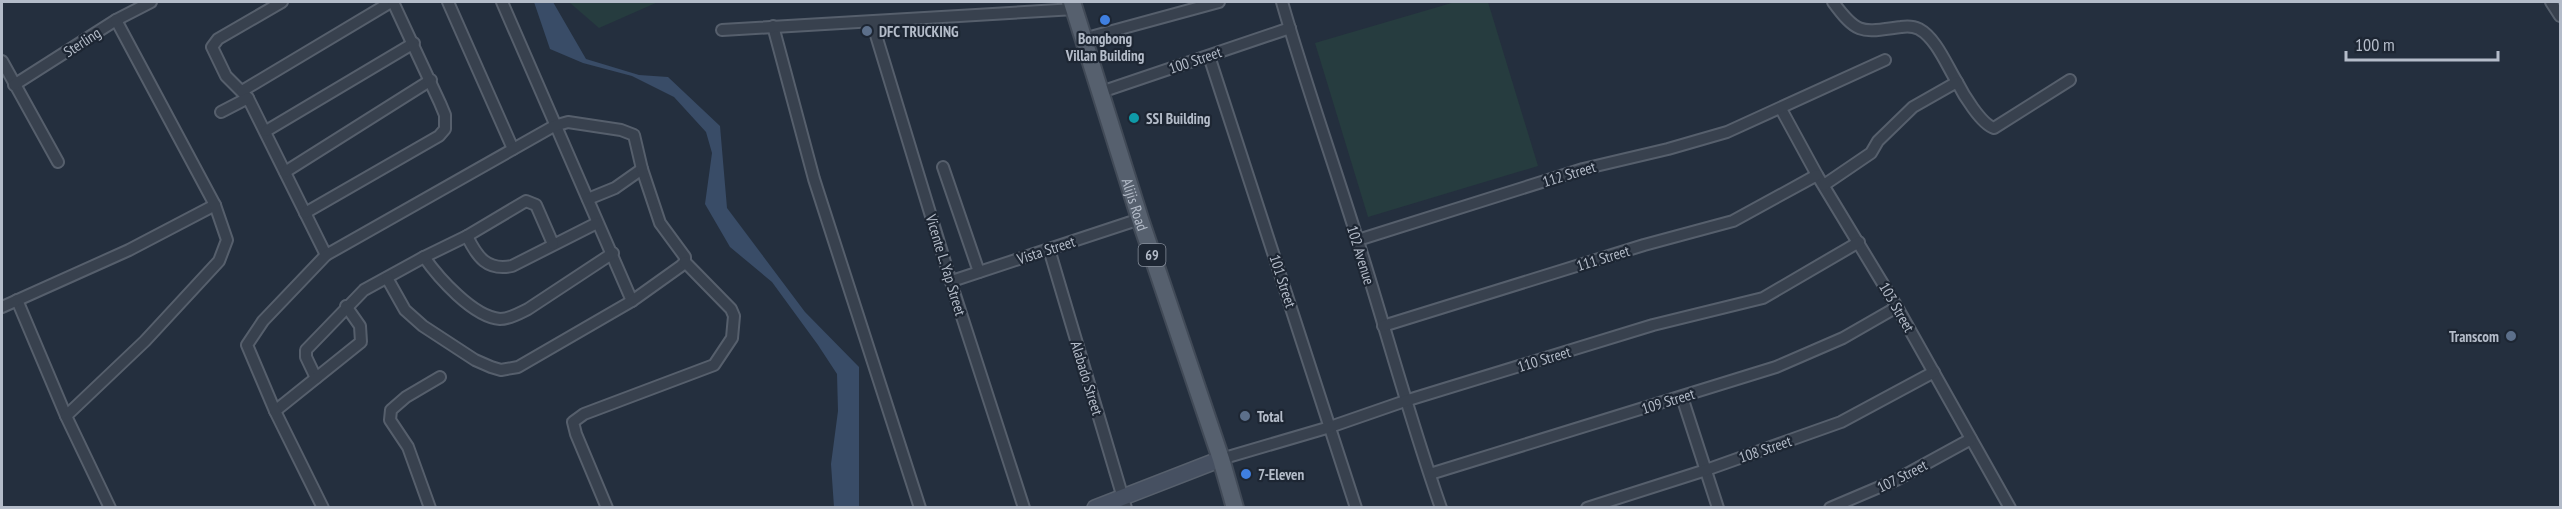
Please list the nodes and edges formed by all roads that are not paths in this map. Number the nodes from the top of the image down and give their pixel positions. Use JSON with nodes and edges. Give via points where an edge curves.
{"nodes":[{"id":1,"x":151,"y":2,"type":"edge"},
{"id":2,"x":282,"y":2,"type":"edge"},
{"id":3,"x":392,"y":2,"type":"edge"},
{"id":4,"x":448,"y":2,"type":"edge"},
{"id":5,"x":501,"y":2,"type":"edge"},
{"id":6,"x":1219,"y":2,"type":"edge"},
{"id":7,"x":1282,"y":2,"type":"edge"},
{"id":8,"x":1833,"y":2,"type":"edge"},
{"id":9,"x":2551,"y":2,"type":"edge"},
{"id":10,"x":1074,"y":5,"type":"edge"},
{"id":11,"x":2560,"y":16,"type":"edge"},
{"id":12,"x":116,"y":20,"type":"junction"},
{"id":13,"x":872,"y":22,"type":"junction"},
{"id":14,"x":773,"y":26,"type":"junction"},
{"id":15,"x":1290,"y":28,"type":"junction"},
{"id":16,"x":722,"y":30,"type":"dead end"},
{"id":17,"x":1083,"y":39,"type":"junction"},
{"id":18,"x":414,"y":43,"type":"junction"},
{"id":19,"x":1209,"y":56,"type":"junction"},
{"id":20,"x":1885,"y":60,"type":"dead end"},
{"id":21,"x":2,"y":61,"type":"edge"},
{"id":22,"x":430,"y":80,"type":"junction"},
{"id":23,"x":2070,"y":80,"type":"dead end"},
{"id":24,"x":1957,"y":82,"type":"junction"},
{"id":25,"x":14,"y":85,"type":"junction"},
{"id":26,"x":1101,"y":92,"type":"junction"},
{"id":27,"x":245,"y":94,"type":"junction"},
{"id":28,"x":1781,"y":109,"type":"junction"},
{"id":29,"x":221,"y":112,"type":"dead end"},
{"id":30,"x":554,"y":126,"type":"junction"},
{"id":31,"x":266,"y":131,"type":"junction"},
{"id":32,"x":513,"y":150,"type":"junction"},
{"id":33,"x":58,"y":162,"type":"dead end"},
{"id":34,"x":943,"y":167,"type":"dead end"},
{"id":35,"x":642,"y":169,"type":"junction"},
{"id":36,"x":285,"y":172,"type":"junction"},
{"id":37,"x":1817,"y":175,"type":"junction"},
{"id":38,"x":1824,"y":185,"type":"junction"},
{"id":39,"x":588,"y":199,"type":"junction"},
{"id":40,"x":214,"y":205,"type":"junction"},
{"id":41,"x":305,"y":213,"type":"junction"},
{"id":42,"x":1140,"y":219,"type":"junction"},
{"id":43,"x":597,"y":223,"type":"junction"},
{"id":44,"x":467,"y":236,"type":"junction"},
{"id":45,"x":1358,"y":240,"type":"junction"},
{"id":46,"x":1859,"y":242,"type":"junction"},
{"id":47,"x":553,"y":244,"type":"junction"},
{"id":48,"x":1048,"y":249,"type":"junction"},
{"id":49,"x":613,"y":253,"type":"junction"},
{"id":50,"x":326,"y":255,"type":"junction"},
{"id":51,"x":424,"y":256,"type":"junction"},
{"id":52,"x":685,"y":262,"type":"junction"},
{"id":53,"x":979,"y":272,"type":"junction"},
{"id":54,"x":387,"y":278,"type":"junction"},
{"id":55,"x":952,"y":281,"type":"junction"},
{"id":56,"x":17,"y":300,"type":"junction"},
{"id":57,"x":632,"y":301,"type":"junction"},
{"id":58,"x":346,"y":306,"type":"junction"},
{"id":59,"x":2,"y":307,"type":"edge"},
{"id":60,"x":1897,"y":307,"type":"junction"},
{"id":61,"x":1383,"y":327,"type":"junction"},
{"id":62,"x":1934,"y":372,"type":"junction"},
{"id":63,"x":440,"y":377,"type":"dead end"},
{"id":64,"x":316,"y":378,"type":"junction"},
{"id":65,"x":1682,"y":397,"type":"junction"},
{"id":66,"x":1405,"y":401,"type":"junction"},
{"id":67,"x":275,"y":411,"type":"junction"},
{"id":68,"x":66,"y":416,"type":"junction"},
{"id":69,"x":1330,"y":427,"type":"junction"},
{"id":70,"x":1971,"y":439,"type":"junction"},
{"id":71,"x":1221,"y":459,"type":"junction"},
{"id":72,"x":1706,"y":470,"type":"junction"},
{"id":73,"x":1430,"y":474,"type":"junction"},
{"id":74,"x":1125,"y":502,"type":"edge"},
{"id":75,"x":110,"y":507,"type":"edge"},
{"id":76,"x":323,"y":507,"type":"edge"},
{"id":77,"x":430,"y":507,"type":"edge"},
{"id":78,"x":607,"y":507,"type":"edge"},
{"id":79,"x":920,"y":507,"type":"edge"},
{"id":80,"x":1024,"y":507,"type":"edge"},
{"id":81,"x":1095,"y":507,"type":"edge"},
{"id":82,"x":1235,"y":507,"type":"edge"},
{"id":83,"x":1356,"y":507,"type":"edge"},
{"id":84,"x":1441,"y":507,"type":"edge"},
{"id":85,"x":1587,"y":507,"type":"edge"},
{"id":86,"x":1718,"y":507,"type":"edge"},
{"id":87,"x":1830,"y":507,"type":"edge"},
{"id":88,"x":2010,"y":507,"type":"edge"}],
"edges":[{"from":1,"to":12,"type":"street","name":"Sterling"},
{"from":2,"to":27,"type":"street","via":[[214,43],[213,53],[226,76]]},
{"from":3,"to":18,"type":"street"},
{"from":3,"to":27,"type":"street"},
{"from":4,"to":32,"type":"street"},
{"from":5,"to":30,"type":"street"},
{"from":6,"to":17,"type":"street"},
{"from":7,"to":15,"type":"street","name":"102 Avenue"},
{"from":8,"to":24,"type":"street","via":[[1860,30],[1905,26],[1921,29]]},
{"from":9,"to":11,"type":"street"},
{"from":10,"to":13,"type":"street"},
{"from":10,"to":17,"type":"main road","name":"Alijis Road","number":"69"},
{"from":12,"to":25,"type":"street","name":"Sterling"},
{"from":12,"to":40,"type":"street"},
{"from":13,"to":14,"type":"street"},
{"from":13,"to":55,"type":"street","name":"Vicente L. Yap Street"},
{"from":14,"to":16,"type":"street"},
{"from":14,"to":79,"type":"street","via":[[814,178]]},
{"from":15,"to":19,"type":"street","name":"100 Street"},
{"from":15,"to":45,"type":"street","name":"102 Avenue"},
{"from":17,"to":26,"type":"main road","name":"Alijis Road","number":"69"},
{"from":18,"to":22,"type":"street"},
{"from":18,"to":31,"type":"street"},
{"from":19,"to":26,"type":"street","name":"100 Street"},
{"from":19,"to":69,"type":"street","name":"101 Street"},
{"from":20,"to":28,"type":"street","name":"112 Street"},
{"from":21,"to":25,"type":"street"},
{"from":22,"to":36,"type":"street"},
{"from":22,"to":41,"type":"street","via":[[445,115],[446,129]]},
{"from":23,"to":24,"type":"street","via":[[1994,128],[1988,126]]},
{"from":24,"to":38,"type":"street","via":[[1913,107],[1871,153]]},
{"from":25,"to":33,"type":"street"},
{"from":26,"to":42,"type":"main road","name":"Alijis Road","number":"69"},
{"from":27,"to":29,"type":"street"},
{"from":27,"to":31,"type":"street"},
{"from":28,"to":37,"type":"street","name":"103 Street"},
{"from":28,"to":45,"type":"street","name":"112 Street","via":[[1727,132],[1583,169]]},
{"from":30,"to":32,"type":"street"},
{"from":30,"to":35,"type":"street","via":[[568,122],[628,132],[634,135]]},
{"from":30,"to":39,"type":"street"},
{"from":31,"to":36,"type":"street"},
{"from":32,"to":50,"type":"street"},
{"from":34,"to":53,"type":"street"},
{"from":35,"to":39,"type":"street","via":[[615,188]]},
{"from":35,"to":52,"type":"street","via":[[660,223]]},
{"from":36,"to":41,"type":"street"},
{"from":37,"to":38,"type":"street","name":"103 Street"},
{"from":37,"to":61,"type":"street","name":"111 Street","via":[[1733,221]]},
{"from":38,"to":46,"type":"street","name":"103 Street"},
{"from":39,"to":43,"type":"street"},
{"from":40,"to":56,"type":"street","via":[[129,250]]},
{"from":40,"to":68,"type":"street","via":[[228,240],[219,261],[138,348]]},
{"from":41,"to":50,"type":"street"},
{"from":42,"to":48,"type":"street","name":"Vista Street"},
{"from":42,"to":71,"type":"main road","name":"Alijis Road","number":"69"},
{"from":43,"to":47,"type":"street"},
{"from":43,"to":49,"type":"street"},
{"from":44,"to":47,"type":"street","via":[[478,256],[495,267],[512,266]]},
{"from":44,"to":47,"type":"street","via":[[526,201],[536,205]]},
{"from":44,"to":51,"type":"street"},
{"from":45,"to":61,"type":"street","name":"102 Avenue"},
{"from":46,"to":60,"type":"street","name":"103 Street"},
{"from":46,"to":66,"type":"street","name":"110 Street","via":[[1763,298],[1653,325]]},
{"from":48,"to":53,"type":"street","name":"Vista Street"},
{"from":48,"to":74,"type":"street","name":"Alabado Street"},
{"from":49,"to":51,"type":"street","via":[[528,309],[500,319],[462,299]]},
{"from":49,"to":57,"type":"street"},
{"from":50,"to":67,"type":"street","via":[[248,341]]},
{"from":51,"to":54,"type":"street"},
{"from":52,"to":57,"type":"street"},
{"from":52,"to":78,"type":"street","via":[[731,309],[735,328],[732,338],[714,365],[584,414],[573,422]]},
{"from":53,"to":55,"type":"street","name":"Vista Street"},
{"from":54,"to":57,"type":"street","via":[[412,318],[475,360],[501,370],[518,367]]},
{"from":54,"to":58,"type":"street","via":[[364,290]]},
{"from":55,"to":80,"type":"street","name":"Vicente L. Yap Street"},
{"from":56,"to":59,"type":"street"},
{"from":56,"to":68,"type":"street"},
{"from":58,"to":64,"type":"street","via":[[306,350]]},
{"from":58,"to":64,"type":"street","via":[[360,326],[361,342]]},
{"from":60,"to":62,"type":"street","name":"103 Street"},
{"from":60,"to":65,"type":"street","name":"109 Street","via":[[1821,349]]},
{"from":61,"to":66,"type":"street","name":"102 Avenue"},
{"from":62,"to":70,"type":"street","name":"103 Street"},
{"from":62,"to":72,"type":"street","name":"108 Street","via":[[1841,422]]},
{"from":63,"to":77,"type":"street","via":[[406,397],[391,410],[390,420],[408,447]]},
{"from":64,"to":67,"type":"street"},
{"from":65,"to":72,"type":"street"},
{"from":65,"to":73,"type":"street","name":"109 Street"},
{"from":66,"to":69,"type":"street","name":"110 Street"},
{"from":66,"to":73,"type":"street","name":"102 Avenue"},
{"from":67,"to":76,"type":"street"},
{"from":68,"to":75,"type":"street"},
{"from":69,"to":71,"type":"street","name":"110 Street"},
{"from":69,"to":83,"type":"street","name":"101 Street"},
{"from":70,"to":87,"type":"street","name":"107 Street","via":[[1896,480]]},
{"from":70,"to":88,"type":"street","name":"103 Street"},
{"from":71,"to":74,"type":"main road"},
{"from":71,"to":82,"type":"main road","name":"Alijis Road","number":"69"},
{"from":72,"to":85,"type":"street","name":"108 Street"},
{"from":72,"to":86,"type":"street"},
{"from":73,"to":84,"type":"street","name":"102 Avenue"},
{"from":74,"to":81,"type":"main road"}]}
